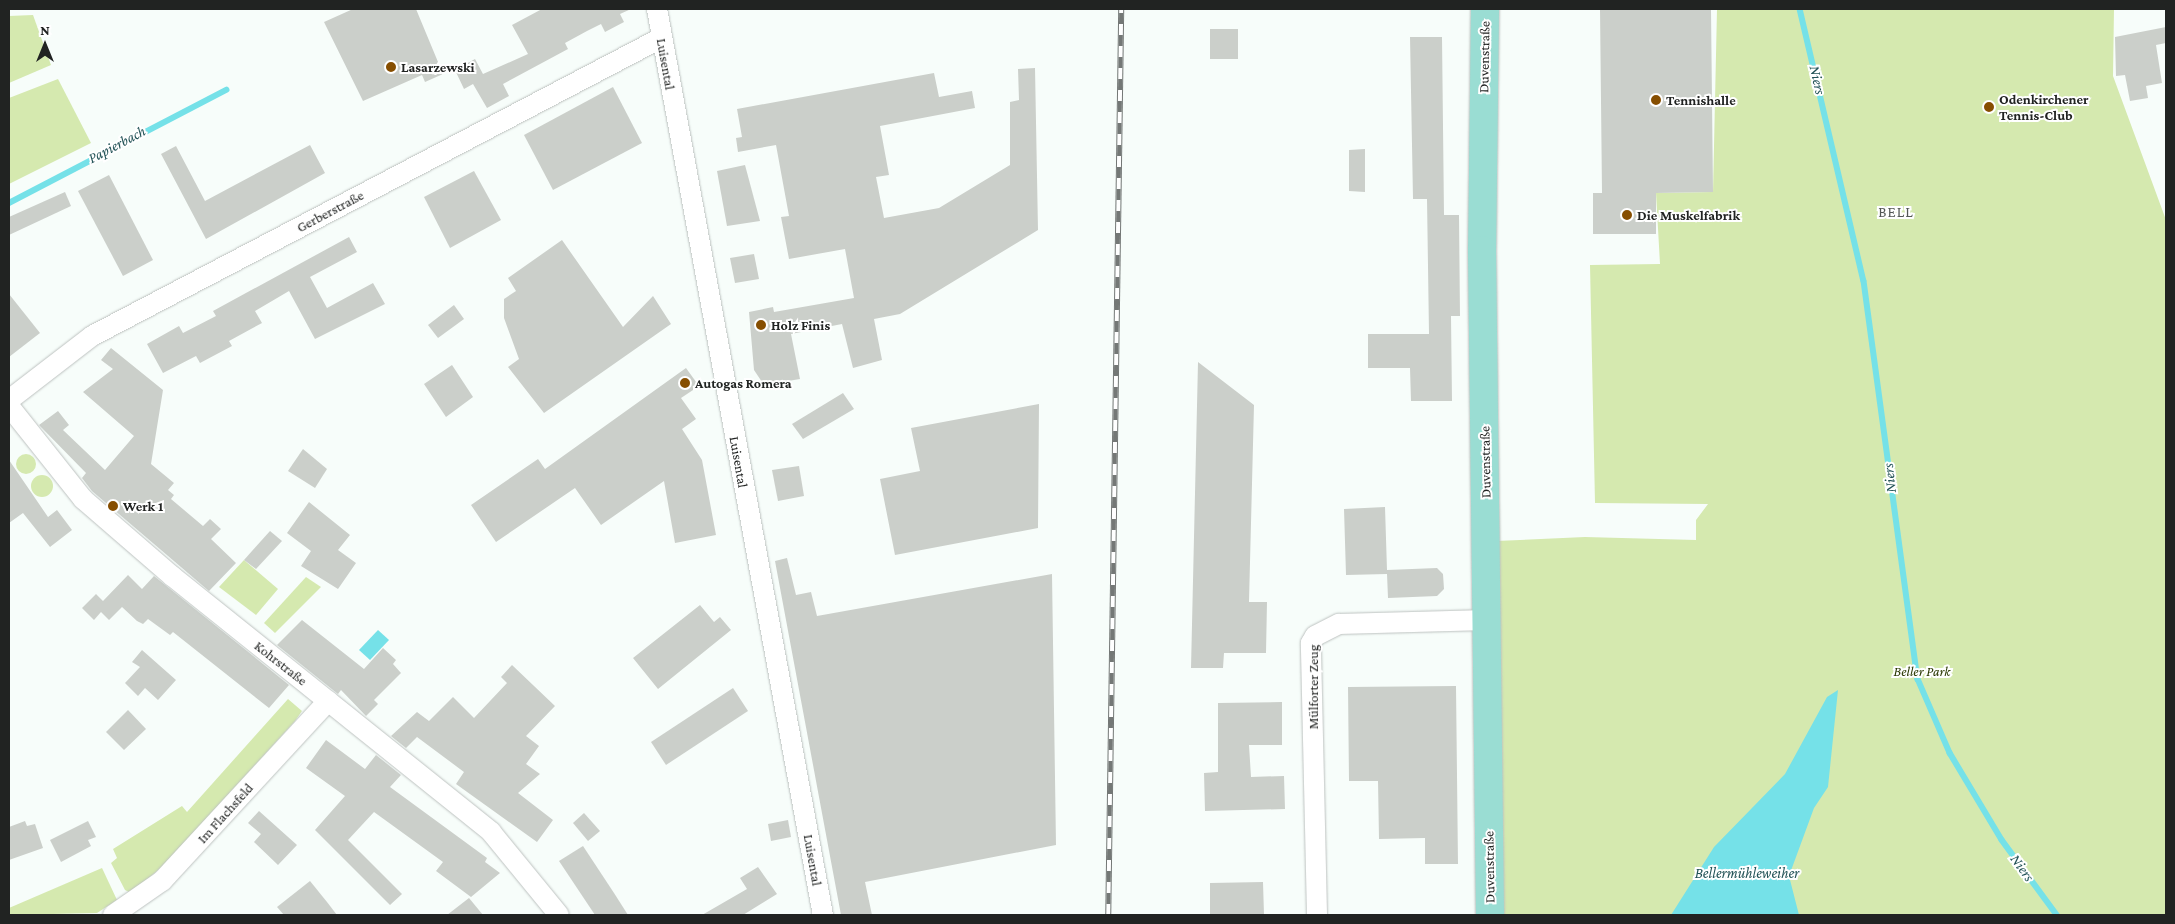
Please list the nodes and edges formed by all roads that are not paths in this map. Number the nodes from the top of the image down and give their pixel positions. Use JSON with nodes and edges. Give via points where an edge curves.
{"nodes":[{"id":1,"x":657,"y":9,"type":"edge"},
{"id":2,"x":1485,"y":9,"type":"edge"},
{"id":3,"x":661,"y":38,"type":"junction"},
{"id":4,"x":9,"y":400,"type":"edge"},
{"id":5,"x":9,"y":406,"type":"edge"},
{"id":6,"x":1487,"y":620,"type":"junction"},
{"id":7,"x":328,"y":700,"type":"junction"},
{"id":8,"x":113,"y":915,"type":"edge"},
{"id":9,"x":559,"y":915,"type":"edge"},
{"id":10,"x":823,"y":915,"type":"edge"},
{"id":11,"x":1317,"y":915,"type":"edge"},
{"id":12,"x":1490,"y":915,"type":"edge"}],
"edges":[{"from":1,"to":3,"type":"street","name":"Luisental"},
{"from":2,"to":6,"type":"main road","name":"Duvenstraße"},
{"from":3,"to":4,"type":"street","name":"Gerberstraße","via":[[92,336]]},
{"from":3,"to":10,"type":"street","name":"Luisental"},
{"from":5,"to":7,"type":"street","name":"Kohrstraße","via":[[83,499]]},
{"from":6,"to":11,"type":"street","name":"Mülforter Zeug","via":[[1339,624],[1315,636],[1311,643]]},
{"from":6,"to":12,"type":"main road","name":"Duvenstraße"},
{"from":7,"to":8,"type":"street","name":"Im Flachsfeld","via":[[162,881]]},
{"from":7,"to":9,"type":"street","name":"Kohrstraße","via":[[492,832]]}]}
